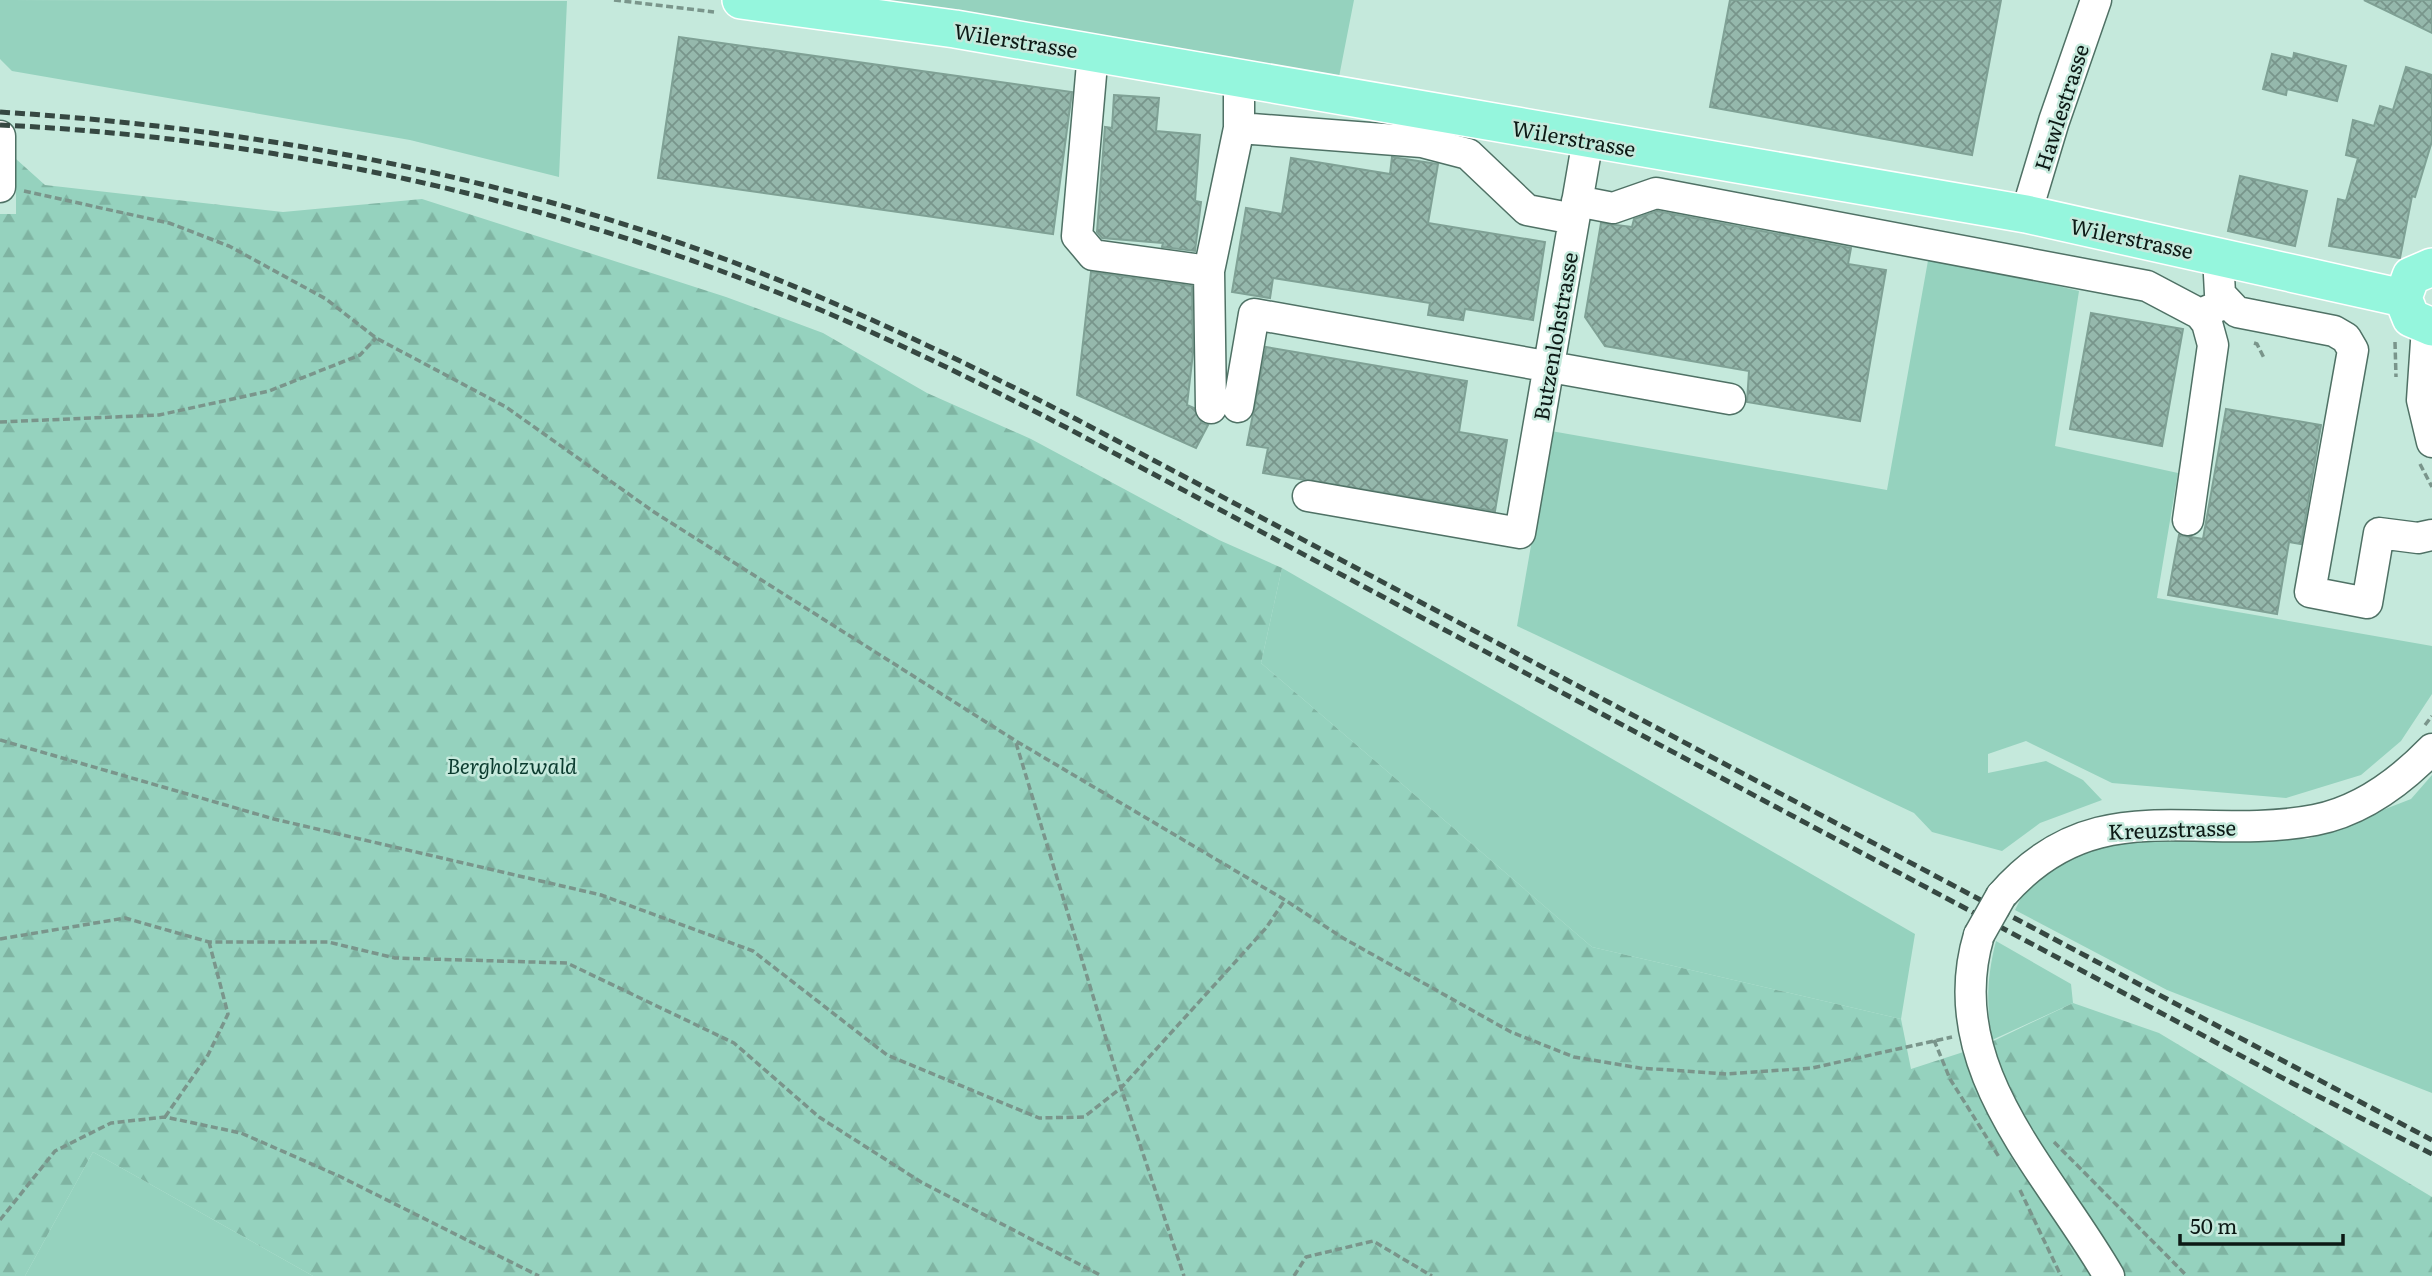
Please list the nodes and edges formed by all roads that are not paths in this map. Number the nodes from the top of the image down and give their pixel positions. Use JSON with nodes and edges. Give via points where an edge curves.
{"nodes":[{"id":1,"x":741,"y":0,"type":"edge"},
{"id":2,"x":2096,"y":0,"type":"edge"},
{"id":3,"x":1094,"y":52,"type":"junction"},
{"id":4,"x":1239,"y":78,"type":"junction"},
{"id":5,"x":1239,"y":128,"type":"junction"},
{"id":6,"x":0,"y":136,"type":"edge"},
{"id":7,"x":1588,"y":139,"type":"junction"},
{"id":8,"x":0,"y":187,"type":"edge"},
{"id":9,"x":1576,"y":210,"type":"junction"},
{"id":10,"x":2026,"y":214,"type":"junction"},
{"id":11,"x":2218,"y":256,"type":"junction"},
{"id":12,"x":2432,"y":261,"type":"edge"},
{"id":13,"x":2432,"y":267,"type":"edge"},
{"id":14,"x":1209,"y":271,"type":"junction"},
{"id":15,"x":2403,"y":298,"type":"junction"},
{"id":16,"x":2213,"y":309,"type":"junction"},
{"id":17,"x":2429,"y":327,"type":"edge"},
{"id":18,"x":1549,"y":366,"type":"junction"},
{"id":19,"x":1730,"y":399,"type":"dead end"},
{"id":20,"x":2432,"y":442,"type":"edge"},
{"id":21,"x":1308,"y":496,"type":"dead end"},
{"id":22,"x":2188,"y":520,"type":"dead end"},
{"id":23,"x":2432,"y":536,"type":"edge"},
{"id":24,"x":2428,"y":738,"type":"edge"},
{"id":25,"x":2109,"y":1276,"type":"edge"}],
"edges":[{"from":1,"to":3,"type":"main road","name":"Wilerstrasse"},
{"from":2,"to":10,"type":"street","name":"Hawlestrasse"},
{"from":3,"to":4,"type":"main road","name":"Wilerstrasse"},
{"from":3,"to":14,"type":"street","via":[[1077,236],[1093,255]]},
{"from":4,"to":5,"type":"street"},
{"from":4,"to":7,"type":"main road","name":"Wilerstrasse"},
{"from":5,"to":9,"type":"street","via":[[1422,142],[1468,154],[1527,209]]},
{"from":5,"to":14,"type":"street"},
{"from":6,"to":8,"type":"street"},
{"from":7,"to":9,"type":"street","name":"Butzenlohstrasse"},
{"from":7,"to":10,"type":"main road","name":"Wilerstrasse"},
{"from":9,"to":16,"type":"street","via":[[1613,208],[1656,193],[2147,286]]},
{"from":9,"to":18,"type":"street","name":"Butzenlohstrasse"},
{"from":10,"to":11,"type":"main road","name":"Wilerstrasse"},
{"from":11,"to":15,"type":"main road","name":"Wilerstrasse"},
{"from":11,"to":16,"type":"street","via":[[2220,294]]},
{"from":12,"to":13,"type":"street"},
{"from":13,"to":15,"type":"main road","via":[[2411,276]]},
{"from":14,"to":18,"type":"street","via":[[1225,407],[1254,314]]},
{"from":15,"to":17,"type":"main road","via":[[2411,318]]},
{"from":16,"to":22,"type":"street","via":[[2213,345]]},
{"from":16,"to":23,"type":"street","via":[[2334,331],[2353,349],[2310,592],[2367,603],[2379,533]]},
{"from":17,"to":20,"type":"street","via":[[2422,400]]},
{"from":18,"to":19,"type":"street"},
{"from":18,"to":21,"type":"street","name":"Butzenlohstrasse","via":[[1520,533]]},
{"from":24,"to":25,"type":"street","name":"Kreuzstrasse","bridge":true,"via":[[2392,786],[2345,810],[2316,820],[2278,824],[2121,827],[2074,839],[2043,856],[2001,895],[1979,935],[1969,981],[1973,1034],[1989,1081],[2011,1122]]}]}
